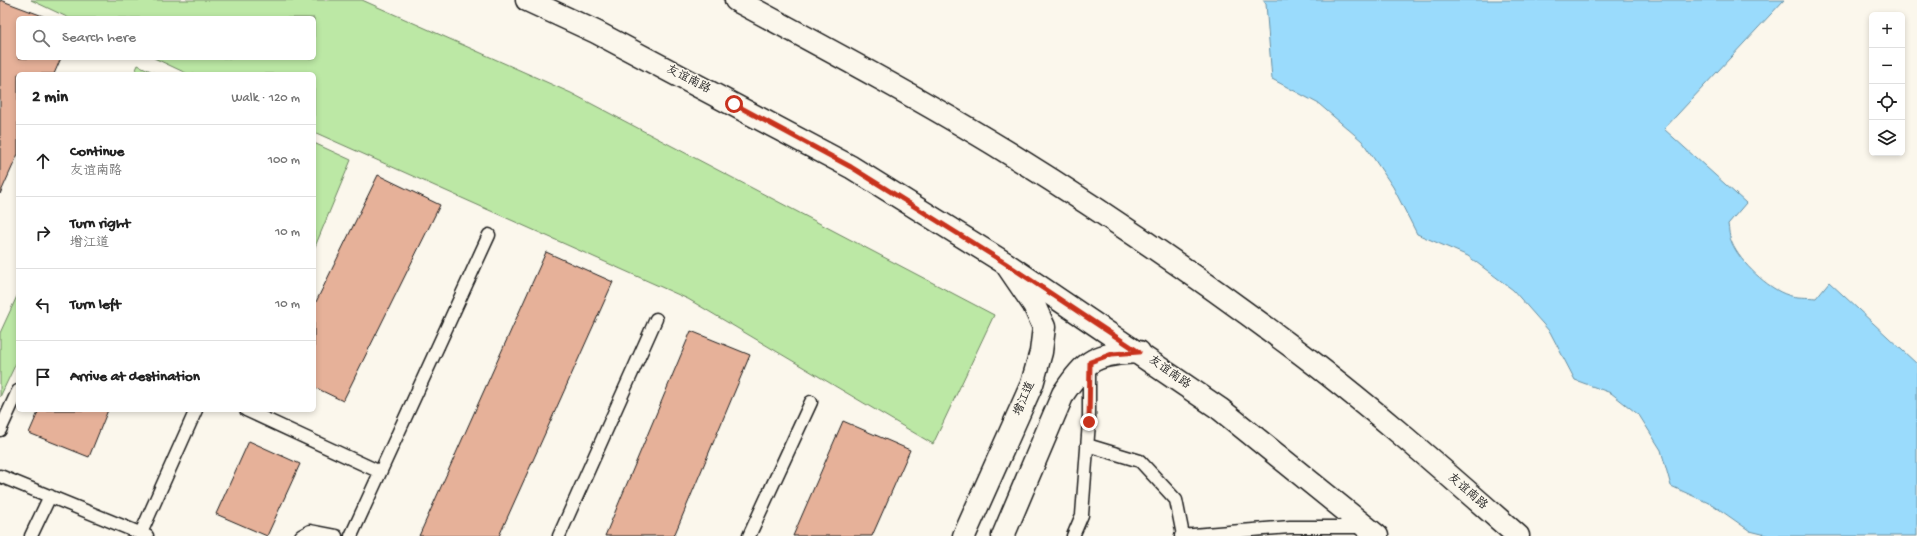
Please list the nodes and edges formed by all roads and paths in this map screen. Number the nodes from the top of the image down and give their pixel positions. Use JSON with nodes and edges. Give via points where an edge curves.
{"nodes":[{"id":1,"x":527,"y":0,"type":"edge"},
{"id":2,"x":736,"y":0,"type":"edge"},
{"id":3,"x":489,"y":235,"type":"dead end"},
{"id":4,"x":1005,"y":263,"type":"junction"},
{"id":5,"x":656,"y":319,"type":"dead end"},
{"id":6,"x":1139,"y":352,"type":"junction"},
{"id":7,"x":1090,"y":362,"type":"junction"},
{"id":8,"x":16,"y":395,"type":"edge"},
{"id":9,"x":811,"y":402,"type":"dead end"},
{"id":10,"x":195,"y":412,"type":"edge"},
{"id":11,"x":250,"y":412,"type":"edge"},
{"id":12,"x":0,"y":430,"type":"edge"},
{"id":13,"x":1087,"y":445,"type":"junction"},
{"id":14,"x":380,"y":472,"type":"junction"},
{"id":15,"x":0,"y":476,"type":"edge"},
{"id":16,"x":50,"y":496,"type":"junction"},
{"id":17,"x":1371,"y":531,"type":"edge"},
{"id":18,"x":144,"y":535,"type":"edge"},
{"id":19,"x":1182,"y":535,"type":"edge"},
{"id":20,"x":31,"y":536,"type":"edge"},
{"id":21,"x":301,"y":536,"type":"edge"},
{"id":22,"x":336,"y":536,"type":"edge"},
{"id":23,"x":350,"y":536,"type":"edge"},
{"id":24,"x":559,"y":536,"type":"edge"},
{"id":25,"x":749,"y":536,"type":"edge"},
{"id":26,"x":964,"y":536,"type":"edge"},
{"id":27,"x":1003,"y":536,"type":"edge"},
{"id":28,"x":1073,"y":536,"type":"edge"},
{"id":29,"x":1518,"y":536,"type":"edge"}],
"edges":[{"from":1,"to":4,"type":"main road","name":"友谊南路","via":[[602,36],[851,167]]},
{"from":2,"to":29,"type":"main road","name":"友谊南路","via":[[877,76],[1007,153],[1149,245],[1345,387]]},
{"from":3,"to":14,"type":"lane"},
{"from":4,"to":6,"type":"main road","name":"友谊南路"},
{"from":4,"to":26,"type":"main road","name":"增江道","via":[[1034,305],[1042,322],[1044,327],[1041,352],[1032,384]]},
{"from":5,"to":24,"type":"lane"},
{"from":6,"to":7,"type":"main road","via":[[1112,354]]},
{"from":6,"to":17,"type":"main road","name":"友谊南路","via":[[1220,409]]},
{"from":7,"to":13,"type":"lane"},
{"from":7,"to":27,"type":"main road","via":[[1075,376],[1063,394]]},
{"from":8,"to":12,"type":"lane"},
{"from":9,"to":25,"type":"lane"},
{"from":10,"to":18,"type":"lane"},
{"from":11,"to":14,"type":"lane"},
{"from":13,"to":19,"type":"lane","via":[[1140,461],[1176,500]]},
{"from":13,"to":28,"type":"lane","via":[[1082,515]]},
{"from":14,"to":23,"type":"lane"},
{"from":15,"to":16,"type":"lane"},
{"from":16,"to":18,"type":"lane"},
{"from":16,"to":20,"type":"lane"},
{"from":17,"to":19,"type":"lane","via":[[1290,527]]},
{"from":21,"to":22,"type":"lane","via":[[310,530]]}]}
